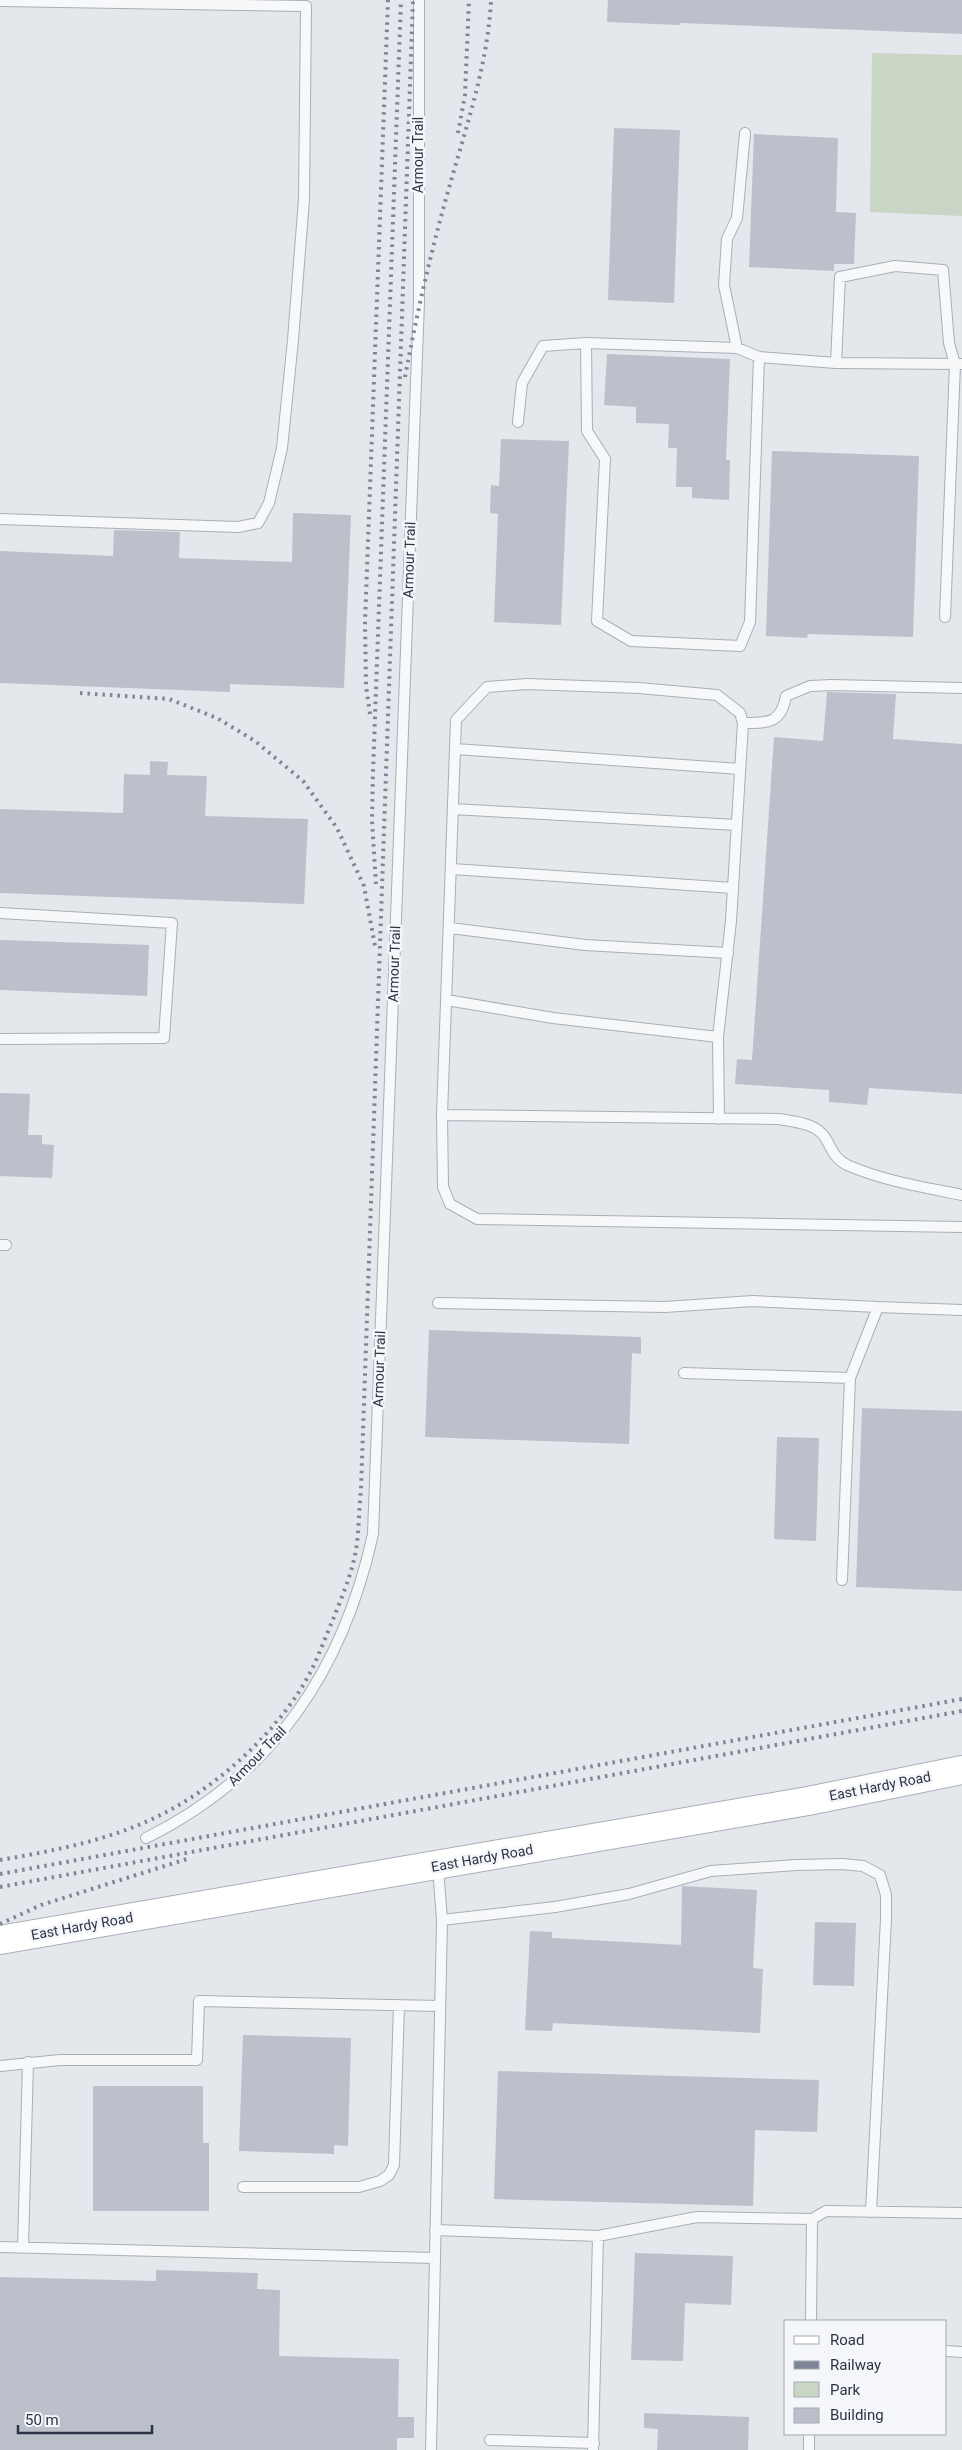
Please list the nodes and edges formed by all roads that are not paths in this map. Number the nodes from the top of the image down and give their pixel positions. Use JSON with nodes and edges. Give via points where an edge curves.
{"nodes":[{"id":1,"x":419,"y":0,"type":"edge"},
{"id":2,"x":0,"y":1,"type":"edge"},
{"id":3,"x":745,"y":133,"type":"dead end"},
{"id":4,"x":586,"y":343,"type":"junction"},
{"id":5,"x":737,"y":348,"type":"junction"},
{"id":6,"x":759,"y":357,"type":"junction"},
{"id":7,"x":836,"y":363,"type":"junction"},
{"id":8,"x":958,"y":364,"type":"edge"},
{"id":9,"x":518,"y":422,"type":"dead end"},
{"id":10,"x":0,"y":519,"type":"edge"},
{"id":11,"x":945,"y":617,"type":"dead end"},
{"id":12,"x":962,"y":688,"type":"edge"},
{"id":13,"x":743,"y":723,"type":"junction"},
{"id":14,"x":455,"y":749,"type":"junction"},
{"id":15,"x":740,"y":769,"type":"junction"},
{"id":16,"x":454,"y":809,"type":"junction"},
{"id":17,"x":737,"y":825,"type":"junction"},
{"id":18,"x":452,"y":869,"type":"junction"},
{"id":19,"x":733,"y":888,"type":"junction"},
{"id":20,"x":0,"y":913,"type":"edge"},
{"id":21,"x":450,"y":928,"type":"junction"},
{"id":22,"x":728,"y":953,"type":"junction"},
{"id":23,"x":447,"y":1000,"type":"junction"},
{"id":24,"x":718,"y":1037,"type":"junction"},
{"id":25,"x":0,"y":1038,"type":"edge"},
{"id":26,"x":442,"y":1115,"type":"junction"},
{"id":27,"x":719,"y":1119,"type":"junction"},
{"id":28,"x":962,"y":1195,"type":"edge"},
{"id":29,"x":962,"y":1227,"type":"edge"},
{"id":30,"x":438,"y":1303,"type":"dead end"},
{"id":31,"x":878,"y":1307,"type":"junction"},
{"id":32,"x":962,"y":1310,"type":"edge"},
{"id":33,"x":684,"y":1373,"type":"dead end"},
{"id":34,"x":850,"y":1378,"type":"junction"},
{"id":35,"x":842,"y":1580,"type":"dead end"},
{"id":36,"x":962,"y":1770,"type":"edge"},
{"id":37,"x":146,"y":1838,"type":"dead end"},
{"id":38,"x":438,"y":1866,"type":"junction"},
{"id":39,"x":442,"y":1920,"type":"junction"},
{"id":40,"x":0,"y":1940,"type":"edge"},
{"id":41,"x":399,"y":2005,"type":"junction"},
{"id":42,"x":440,"y":2006,"type":"junction"},
{"id":43,"x":28,"y":2062,"type":"junction"},
{"id":44,"x":0,"y":2066,"type":"edge"},
{"id":45,"x":243,"y":2187,"type":"dead end"},
{"id":46,"x":871,"y":2212,"type":"junction"},
{"id":47,"x":962,"y":2213,"type":"edge"},
{"id":48,"x":812,"y":2219,"type":"junction"},
{"id":49,"x":435,"y":2230,"type":"junction"},
{"id":50,"x":598,"y":2236,"type":"junction"},
{"id":51,"x":0,"y":2247,"type":"edge"},
{"id":52,"x":23,"y":2247,"type":"junction"},
{"id":53,"x":435,"y":2258,"type":"junction"},
{"id":54,"x":811,"y":2320,"type":"edge"},
{"id":55,"x":947,"y":2351,"type":"edge"},
{"id":56,"x":962,"y":2352,"type":"edge"},
{"id":57,"x":809,"y":2435,"type":"edge"},
{"id":58,"x":490,"y":2440,"type":"dead end"},
{"id":59,"x":594,"y":2446,"type":"edge"},
{"id":60,"x":431,"y":2450,"type":"edge"},
{"id":61,"x":809,"y":2450,"type":"edge"}],
"edges":[{"from":1,"to":37,"type":"lane","name":"Armour Trail","via":[[419,302],[373,1534],[366,1568],[343,1633],[302,1707],[266,1751],[222,1792]]},
{"from":2,"to":10,"type":"lane","via":[[306,6],[304,199],[293,340],[282,448],[269,503],[258,524],[238,527]]},
{"from":3,"to":5,"type":"lane","via":[[737,218],[728,239],[724,285]]},
{"from":4,"to":5,"type":"lane"},
{"from":4,"to":6,"type":"lane","via":[[587,431],[605,459],[597,621],[631,641],[740,646],[750,622]]},
{"from":4,"to":9,"type":"lane","via":[[544,346],[522,382]]},
{"from":5,"to":6,"type":"lane"},
{"from":6,"to":7,"type":"lane"},
{"from":7,"to":8,"type":"lane"},
{"from":7,"to":8,"type":"lane","via":[[840,277],[895,266],[943,270],[949,343]]},
{"from":8,"to":11,"type":"lane"},
{"from":12,"to":13,"type":"lane","via":[[810,686],[786,696],[783,710],[777,718],[767,723]]},
{"from":13,"to":14,"type":"lane","via":[[740,712],[717,695],[536,684],[487,687],[456,720]]},
{"from":13,"to":15,"type":"lane"},
{"from":14,"to":15,"type":"lane"},
{"from":14,"to":16,"type":"lane"},
{"from":15,"to":17,"type":"lane"},
{"from":16,"to":17,"type":"lane"},
{"from":16,"to":18,"type":"lane"},
{"from":17,"to":19,"type":"lane"},
{"from":18,"to":19,"type":"lane"},
{"from":18,"to":21,"type":"lane"},
{"from":19,"to":22,"type":"lane"},
{"from":20,"to":25,"type":"lane","via":[[172,923],[164,1038]]},
{"from":21,"to":22,"type":"lane","via":[[585,945]]},
{"from":21,"to":23,"type":"lane"},
{"from":22,"to":24,"type":"lane"},
{"from":23,"to":24,"type":"lane","via":[[553,1018]]},
{"from":23,"to":26,"type":"lane"},
{"from":24,"to":27,"type":"lane"},
{"from":26,"to":27,"type":"lane"},
{"from":26,"to":29,"type":"lane","via":[[443,1187],[450,1204],[477,1219]]},
{"from":27,"to":28,"type":"lane","via":[[779,1119],[811,1126],[821,1132],[832,1153],[845,1164],[883,1178]]},
{"from":30,"to":31,"type":"lane","via":[[665,1307],[753,1301]]},
{"from":31,"to":32,"type":"lane"},
{"from":31,"to":34,"type":"lane"},
{"from":33,"to":34,"type":"lane"},
{"from":34,"to":35,"type":"lane"},
{"from":36,"to":38,"type":"main road","name":"East Hardy Road","via":[[808,1801]]},
{"from":38,"to":39,"type":"lane"},
{"from":38,"to":40,"type":"main road","name":"East Hardy Road"},
{"from":39,"to":42,"type":"lane"},
{"from":39,"to":46,"type":"lane","via":[[555,1907],[629,1894],[711,1870],[842,1864],[863,1866],[880,1875],[886,1894],[886,1920]]},
{"from":41,"to":42,"type":"lane"},
{"from":41,"to":43,"type":"lane","via":[[199,2001],[197,2060]]},
{"from":41,"to":45,"type":"lane","via":[[394,2165],[389,2175],[359,2187]]},
{"from":42,"to":49,"type":"lane"},
{"from":43,"to":44,"type":"lane"},
{"from":43,"to":52,"type":"lane"},
{"from":46,"to":47,"type":"lane"},
{"from":46,"to":48,"type":"lane","via":[[826,2211]]},
{"from":48,"to":50,"type":"lane","via":[[696,2217]]},
{"from":48,"to":54,"type":"lane"},
{"from":49,"to":50,"type":"lane"},
{"from":49,"to":53,"type":"lane"},
{"from":50,"to":59,"type":"lane"},
{"from":51,"to":52,"type":"lane"},
{"from":52,"to":53,"type":"lane"},
{"from":53,"to":60,"type":"lane"},
{"from":55,"to":56,"type":"lane"},
{"from":57,"to":61,"type":"lane"},
{"from":58,"to":59,"type":"lane"}]}
